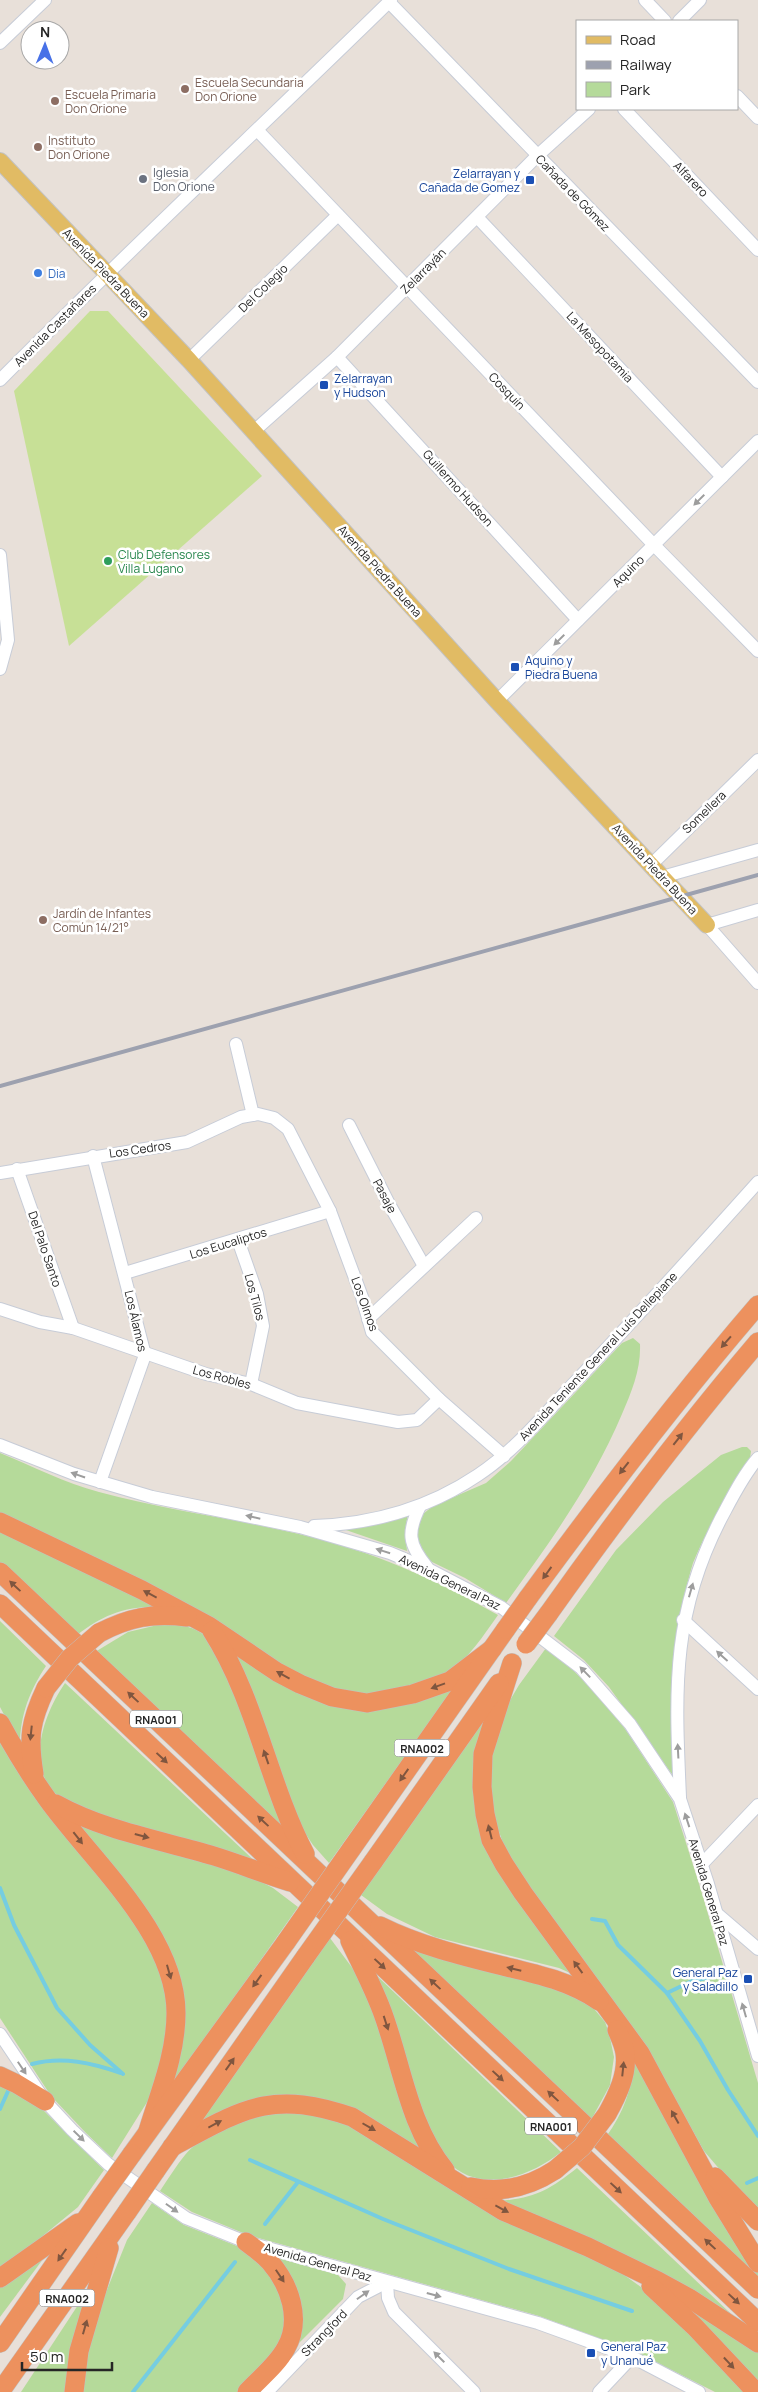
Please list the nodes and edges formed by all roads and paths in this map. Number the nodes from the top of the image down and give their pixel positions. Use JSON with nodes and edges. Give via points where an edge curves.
{"nodes":[{"id":1,"x":44,"y":0,"type":"edge"},
{"id":2,"x":645,"y":0,"type":"edge"},
{"id":3,"x":700,"y":0,"type":"edge"},
{"id":4,"x":390,"y":1,"type":"edge"},
{"id":5,"x":664,"y":20,"type":"edge"},
{"id":6,"x":680,"y":20,"type":"edge"},
{"id":7,"x":0,"y":43,"type":"edge"},
{"id":8,"x":738,"y":97,"type":"edge"},
{"id":9,"x":588,"y":110,"type":"edge"},
{"id":10,"x":625,"y":110,"type":"edge"},
{"id":11,"x":758,"y":118,"type":"edge"},
{"id":12,"x":258,"y":131,"type":"junction"},
{"id":13,"x":537,"y":156,"type":"junction"},
{"id":14,"x":0,"y":161,"type":"edge"},
{"id":15,"x":338,"y":215,"type":"junction"},
{"id":16,"x":477,"y":217,"type":"junction"},
{"id":17,"x":758,"y":250,"type":"edge"},
{"id":18,"x":106,"y":273,"type":"junction"},
{"id":19,"x":408,"y":286,"type":"junction"},
{"id":20,"x":338,"y":357,"type":"junction"},
{"id":21,"x":188,"y":360,"type":"junction"},
{"id":22,"x":0,"y":380,"type":"edge"},
{"id":23,"x":758,"y":382,"type":"edge"},
{"id":24,"x":254,"y":431,"type":"junction"},
{"id":25,"x":758,"y":441,"type":"edge"},
{"id":26,"x":722,"y":477,"type":"junction"},
{"id":27,"x":654,"y":545,"type":"junction"},
{"id":28,"x":0,"y":555,"type":"edge"},
{"id":29,"x":578,"y":620,"type":"junction"},
{"id":30,"x":758,"y":651,"type":"edge"},
{"id":31,"x":0,"y":669,"type":"edge"},
{"id":32,"x":498,"y":701,"type":"junction"},
{"id":33,"x":758,"y":760,"type":"edge"},
{"id":34,"x":758,"y":850,"type":"edge"},
{"id":35,"x":651,"y":865,"type":"junction"},
{"id":36,"x":662,"y":877,"type":"junction"},
{"id":37,"x":758,"y":910,"type":"edge"},
{"id":38,"x":707,"y":925,"type":"junction"},
{"id":39,"x":758,"y":983,"type":"edge"},
{"id":40,"x":236,"y":1044,"type":"dead end"},
{"id":41,"x":253,"y":1115,"type":"junction"},
{"id":42,"x":274,"y":1118,"type":"joint"},
{"id":43,"x":349,"y":1125,"type":"dead end"},
{"id":44,"x":93,"y":1156,"type":"junction"},
{"id":45,"x":17,"y":1170,"type":"junction"},
{"id":46,"x":0,"y":1173,"type":"edge"},
{"id":47,"x":758,"y":1182,"type":"edge"},
{"id":48,"x":330,"y":1211,"type":"junction"},
{"id":49,"x":476,"y":1218,"type":"dead end"},
{"id":50,"x":238,"y":1240,"type":"junction"},
{"id":51,"x":424,"y":1266,"type":"junction"},
{"id":52,"x":125,"y":1273,"type":"junction"},
{"id":53,"x":758,"y":1304,"type":"edge"},
{"id":54,"x":0,"y":1309,"type":"edge"},
{"id":55,"x":368,"y":1318,"type":"junction"},
{"id":56,"x":73,"y":1328,"type":"junction"},
{"id":57,"x":758,"y":1342,"type":"edge"},
{"id":58,"x":146,"y":1355,"type":"junction"},
{"id":59,"x":251,"y":1384,"type":"junction"},
{"id":60,"x":439,"y":1398,"type":"junction"},
{"id":61,"x":0,"y":1445,"type":"edge"},
{"id":62,"x":504,"y":1456,"type":"junction"},
{"id":63,"x":758,"y":1458,"type":"edge"},
{"id":64,"x":100,"y":1482,"type":"junction"},
{"id":65,"x":420,"y":1506,"type":"junction"},
{"id":66,"x":0,"y":1522,"type":"edge"},
{"id":67,"x":300,"y":1527,"type":"junction"},
{"id":68,"x":428,"y":1569,"type":"junction"},
{"id":69,"x":0,"y":1572,"type":"edge"},
{"id":70,"x":0,"y":1604,"type":"edge"},
{"id":71,"x":683,"y":1620,"type":"junction"},
{"id":72,"x":201,"y":1622,"type":"junction"},
{"id":73,"x":492,"y":1649,"type":"junction"},
{"id":74,"x":512,"y":1663,"type":"junction"},
{"id":75,"x":758,"y":1689,"type":"edge"},
{"id":76,"x":0,"y":1723,"type":"edge"},
{"id":77,"x":35,"y":1780,"type":"junction"},
{"id":78,"x":680,"y":1799,"type":"junction"},
{"id":79,"x":48,"y":1800,"type":"junction"},
{"id":80,"x":758,"y":1805,"type":"edge"},
{"id":81,"x":702,"y":1865,"type":"junction"},
{"id":82,"x":312,"y":1867,"type":"junction"},
{"id":83,"x":295,"y":1884,"type":"junction"},
{"id":84,"x":715,"y":1912,"type":"junction"},
{"id":85,"x":364,"y":1917,"type":"junction"},
{"id":86,"x":345,"y":1930,"type":"junction"},
{"id":87,"x":758,"y":1949,"type":"edge"},
{"id":88,"x":610,"y":2011,"type":"junction"},
{"id":89,"x":0,"y":2034,"type":"edge"},
{"id":90,"x":758,"y":2056,"type":"edge"},
{"id":91,"x":0,"y":2076,"type":"edge"},
{"id":92,"x":45,"y":2101,"type":"junction"},
{"id":93,"x":148,"y":2131,"type":"junction"},
{"id":94,"x":172,"y":2147,"type":"junction"},
{"id":95,"x":699,"y":2160,"type":"junction"},
{"id":96,"x":456,"y":2182,"type":"junction"},
{"id":97,"x":89,"y":2214,"type":"junction"},
{"id":98,"x":758,"y":2222,"type":"edge"},
{"id":99,"x":114,"y":2231,"type":"junction"},
{"id":100,"x":246,"y":2242,"type":"junction"},
{"id":101,"x":616,"y":2260,"type":"junction"},
{"id":102,"x":758,"y":2263,"type":"edge"},
{"id":103,"x":0,"y":2278,"type":"edge"},
{"id":104,"x":387,"y":2282,"type":"junction"},
{"id":105,"x":758,"y":2289,"type":"edge"},
{"id":106,"x":758,"y":2322,"type":"edge"},
{"id":107,"x":0,"y":2344,"type":"edge"},
{"id":108,"x":758,"y":2344,"type":"edge"},
{"id":109,"x":292,"y":2354,"type":"junction"},
{"id":110,"x":632,"y":2357,"type":"junction"},
{"id":111,"x":20,"y":2365,"type":"junction"},
{"id":112,"x":0,"y":2392,"type":"edge"},
{"id":113,"x":7,"y":2392,"type":"edge"},
{"id":114,"x":74,"y":2392,"type":"edge"},
{"id":115,"x":247,"y":2392,"type":"edge"},
{"id":116,"x":267,"y":2392,"type":"edge"},
{"id":117,"x":474,"y":2392,"type":"edge"},
{"id":118,"x":600,"y":2392,"type":"edge"},
{"id":119,"x":700,"y":2392,"type":"edge"},
{"id":120,"x":756,"y":2392,"type":"edge"}],
"edges":[{"from":1,"to":7,"type":"street"},
{"from":2,"to":5,"type":"street"},
{"from":3,"to":6,"type":"street"},
{"from":4,"to":12,"type":"street","name":"Avenida Castañares"},
{"from":4,"to":13,"type":"street","name":"Cañada de Gómez"},
{"from":8,"to":11,"type":"street"},
{"from":9,"to":13,"type":"street","name":"Zelarrayán"},
{"from":10,"to":17,"type":"street","name":"Alfarero"},
{"from":12,"to":15,"type":"street","name":"Cosquín"},
{"from":12,"to":18,"type":"street","name":"Avenida Castañares"},
{"from":13,"to":16,"type":"street","name":"Zelarrayán"},
{"from":13,"to":23,"type":"street","name":"Cañada de Gómez"},
{"from":14,"to":18,"type":"main road","name":"Avenida Piedra Buena"},
{"from":15,"to":19,"type":"street","name":"Cosquín"},
{"from":15,"to":21,"type":"street","name":"Del Colegio"},
{"from":16,"to":19,"type":"street","name":"Zelarrayán"},
{"from":16,"to":26,"type":"street","name":"La Mesopotamia"},
{"from":18,"to":21,"type":"main road","name":"Avenida Piedra Buena"},
{"from":18,"to":22,"type":"street","name":"Avenida Castañares"},
{"from":19,"to":20,"type":"street","name":"Zelarrayán"},
{"from":19,"to":27,"type":"street","name":"Cosquín"},
{"from":20,"to":24,"type":"street","name":"Zelarrayán"},
{"from":20,"to":29,"type":"street","name":"Guillermo Hudson"},
{"from":21,"to":24,"type":"main road","name":"Avenida Piedra Buena"},
{"from":24,"to":32,"type":"main road","name":"Avenida Piedra Buena"},
{"from":25,"to":26,"type":"street","name":"Aquino"},
{"from":26,"to":27,"type":"street","name":"Aquino","one_way":true},
{"from":27,"to":29,"type":"street","name":"Aquino"},
{"from":27,"to":30,"type":"street","name":"Cosquín"},
{"from":28,"to":31,"type":"street","via":[[8,640]]},
{"from":29,"to":32,"type":"street","name":"Aquino","one_way":true},
{"from":32,"to":35,"type":"main road","name":"Avenida Piedra Buena"},
{"from":33,"to":35,"type":"street","name":"Somellera"},
{"from":34,"to":36,"type":"street"},
{"from":35,"to":36,"type":"main road","name":"Avenida Piedra Buena"},
{"from":36,"to":38,"type":"main road","name":"Avenida Piedra Buena"},
{"from":37,"to":38,"type":"street"},
{"from":38,"to":39,"type":"street","name":"Avenida Piedra Buena"},
{"from":40,"to":41,"type":"street"},
{"from":41,"to":42,"type":"street","name":"Los Cedros"},
{"from":41,"to":44,"type":"street","name":"Los Cedros","via":[[241,1117],[187,1142]]},
{"from":42,"to":48,"type":"street","name":"Los Olmos","via":[[288,1129]]},
{"from":43,"to":51,"type":"street","name":"Pasaje"},
{"from":44,"to":45,"type":"street","name":"Los Cedros"},
{"from":44,"to":52,"type":"street","name":"Los Álamos"},
{"from":45,"to":46,"type":"street","name":"Los Cedros"},
{"from":45,"to":56,"type":"street","name":"Del Palo Santo"},
{"from":47,"to":62,"type":"street","name":"Avenida Teniente General Luís Dellepiane","via":[[640,1314]]},
{"from":48,"to":50,"type":"street","name":"Los Eucaliptos"},
{"from":48,"to":55,"type":"street","name":"Los Olmos"},
{"from":49,"to":51,"type":"street"},
{"from":50,"to":52,"type":"street","name":"Los Eucaliptos"},
{"from":50,"to":59,"type":"street","name":"Los Tilos","via":[[257,1294],[263,1326]]},
{"from":51,"to":55,"type":"street"},
{"from":52,"to":58,"type":"street","name":"Los Álamos"},
{"from":53,"to":73,"type":"highway","one_way":true,"bridge":true,"via":[[619,1474]]},
{"from":54,"to":56,"type":"street","name":"Los Robles","via":[[40,1322]]},
{"from":55,"to":60,"type":"street","name":"Los Olmos","via":[[372,1332]]},
{"from":56,"to":58,"type":"street","name":"Los Robles"},
{"from":74,"to":57,"type":"highway","one_way":true,"bridge":true,"via":[[639,1489]]},
{"from":58,"to":59,"type":"street","name":"Los Robles"},
{"from":58,"to":64,"type":"street","name":"Los Álamos"},
{"from":59,"to":60,"type":"street","name":"Los Robles","via":[[297,1403],[398,1422],[417,1420]]},
{"from":60,"to":62,"type":"street","name":"Los Olmos"},
{"from":64,"to":61,"type":"street","name":"Avenida General Paz","one_way":true},
{"from":62,"to":65,"type":"street","name":"Avenida Teniente General Luís Dellepiane","via":[[477,1476]]},
{"from":71,"to":63,"type":"street","one_way":true,"via":[[698,1566],[739,1485]]},
{"from":67,"to":64,"type":"street","name":"Avenida General Paz","one_way":true,"via":[[152,1497]]},
{"from":65,"to":67,"type":"street","name":"Avenida Teniente General Luís Dellepiane","via":[[341,1525]]},
{"from":65,"to":68,"type":"street","via":[[411,1524],[411,1540],[415,1553]]},
{"from":72,"to":66,"type":"highway","one_way":true},
{"from":68,"to":67,"type":"street","name":"Avenida General Paz","one_way":true,"via":[[390,1553]]},
{"from":78,"to":68,"type":"street","name":"Avenida General Paz","one_way":true,"via":[[630,1724],[581,1668],[501,1607]]},
{"from":82,"to":69,"type":"highway","number":"RNA001","one_way":true},
{"from":70,"to":83,"type":"highway","number":"RNA001","one_way":true},
{"from":75,"to":71,"type":"street","one_way":true},
{"from":78,"to":71,"type":"street","one_way":true,"via":[[676,1718]]},
{"from":73,"to":72,"type":"highway","one_way":true,"via":[[450,1681],[413,1694],[367,1703],[332,1697],[300,1684]]},
{"from":72,"to":77,"type":"highway","one_way":true,"bridge":true,"via":[[168,1615],[143,1616],[99,1633],[70,1658],[46,1688],[32,1723],[29,1746]]},
{"from":82,"to":72,"type":"highway","one_way":true,"via":[[278,1793],[230,1658]]},
{"from":73,"to":93,"type":"highway","number":"RNA002","one_way":true,"bridge":true,"via":[[286,1942]]},
{"from":88,"to":74,"type":"highway","one_way":true,"via":[[523,1893],[492,1840],[482,1787],[483,1754]]},
{"from":94,"to":74,"type":"highway","number":"RNA002","one_way":true,"bridge":true},
{"from":76,"to":77,"type":"highway"},
{"from":77,"to":79,"type":"highway"},
{"from":81,"to":78,"type":"street","name":"Avenida General Paz","one_way":true},
{"from":79,"to":83,"type":"highway","one_way":true,"via":[[109,1827],[214,1856]]},
{"from":79,"to":93,"type":"highway","one_way":true,"via":[[139,1915],[168,1966],[175,1998],[174,2038]]},
{"from":80,"to":81,"type":"street"},
{"from":81,"to":84,"type":"street","name":"Avenida General Paz"},
{"from":82,"to":85,"type":"highway","number":"RNA001"},
{"from":83,"to":86,"type":"highway","number":"RNA001"},
{"from":84,"to":87,"type":"street"},
{"from":90,"to":84,"type":"street","name":"Avenida General Paz","one_way":true},
{"from":88,"to":85,"type":"highway","one_way":true,"via":[[567,1983],[408,1938]]},
{"from":105,"to":85,"type":"highway","number":"RNA001","one_way":true},
{"from":86,"to":96,"type":"highway","one_way":true,"via":[[382,2010],[423,2138]]},
{"from":86,"to":106,"type":"highway","number":"RNA001","one_way":true},
{"from":95,"to":88,"type":"highway","one_way":true,"via":[[640,2053]]},
{"from":96,"to":88,"type":"highway","one_way":true,"bridge":true,"via":[[486,2190],[507,2190],[532,2183],[555,2170],[582,2146],[607,2114],[621,2083],[625,2054]]},
{"from":89,"to":92,"type":"street","name":"Avenida General Paz","one_way":true},
{"from":91,"to":92,"type":"highway"},
{"from":92,"to":100,"type":"street","name":"Avenida General Paz","one_way":true,"via":[[108,2164],[131,2181],[186,2218]]},
{"from":93,"to":97,"type":"highway","number":"RNA002","bridge":true},
{"from":94,"to":96,"type":"highway","one_way":true,"via":[[233,2114],[256,2107],[298,2104],[352,2117]]},
{"from":94,"to":99,"type":"highway","number":"RNA002","bridge":true},
{"from":95,"to":98,"type":"highway"},
{"from":95,"to":102,"type":"highway"},
{"from":96,"to":101,"type":"highway","one_way":true,"via":[[503,2210]]},
{"from":97,"to":103,"type":"highway"},
{"from":97,"to":107,"type":"highway","number":"RNA002","one_way":true},
{"from":99,"to":111,"type":"highway","number":"RNA002"},
{"from":114,"to":99,"type":"highway","one_way":true,"via":[[79,2352]]},
{"from":100,"to":104,"type":"street","name":"Avenida General Paz"},
{"from":100,"to":109,"type":"highway","one_way":true,"via":[[269,2261],[284,2281],[294,2321]]},
{"from":101,"to":108,"type":"highway","via":[[689,2298]]},
{"from":101,"to":120,"type":"highway","one_way":true,"via":[[661,2294]]},
{"from":109,"to":104,"type":"street","name":"Strangford","one_way":true,"via":[[358,2297]]},
{"from":104,"to":110,"type":"street","name":"Avenida General Paz","one_way":true,"via":[[538,2323]]},
{"from":117,"to":104,"type":"street","one_way":true,"via":[[394,2312]]},
{"from":109,"to":115,"type":"highway"},
{"from":109,"to":116,"type":"street","name":"Strangford"},
{"from":110,"to":118,"type":"street"},
{"from":110,"to":119,"type":"street","name":"Avenida General Paz"},
{"from":111,"to":112,"type":"highway","number":"RNA002"},
{"from":111,"to":113,"type":"highway","number":"RNA002"}]}
